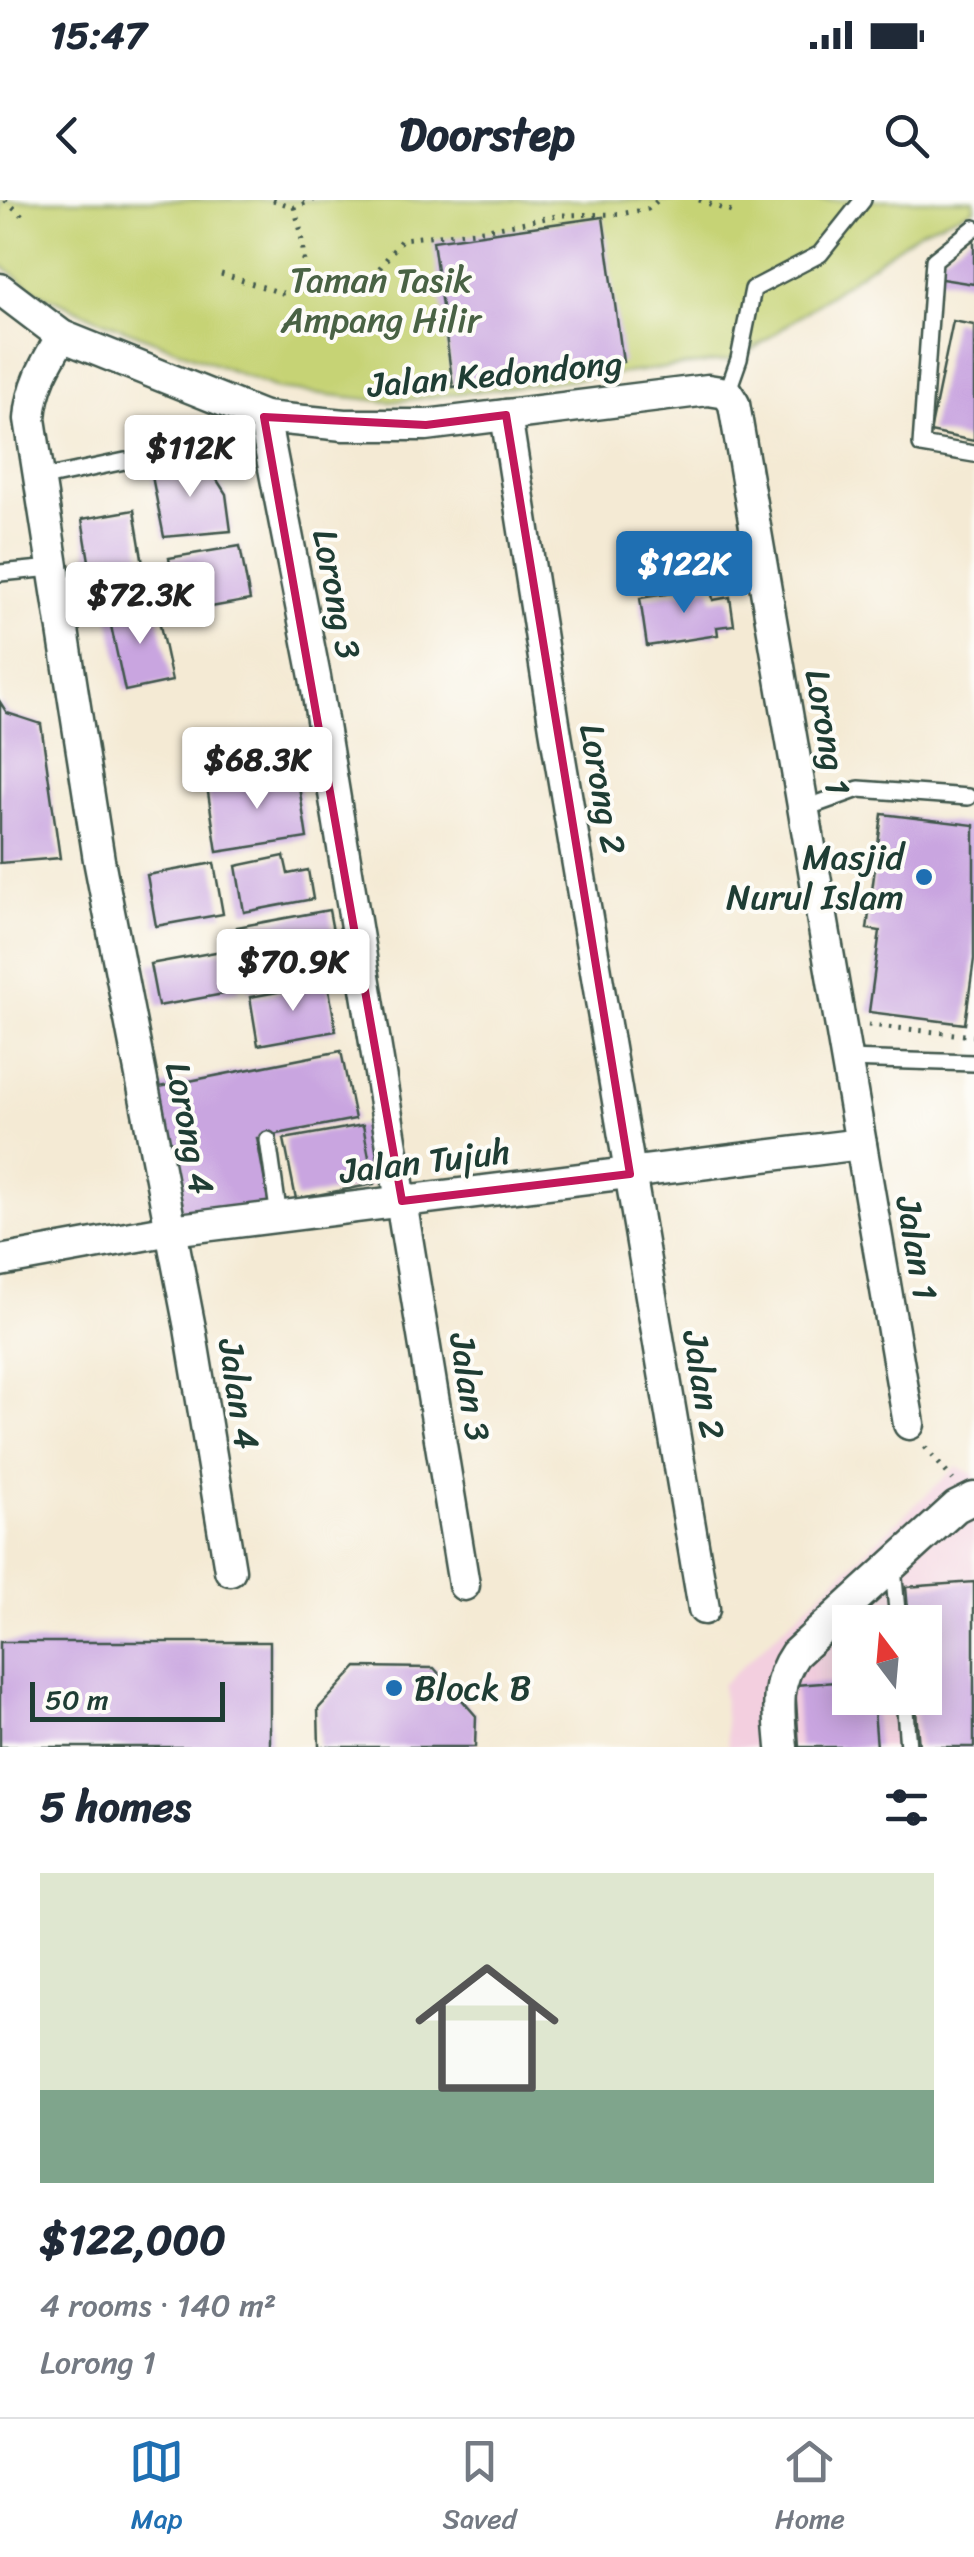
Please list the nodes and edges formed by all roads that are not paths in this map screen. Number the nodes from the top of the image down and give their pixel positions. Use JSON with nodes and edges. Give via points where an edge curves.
{"nodes":[{"id":1,"x":863,"y":200,"type":"edge"},
{"id":2,"x":974,"y":228,"type":"edge"},
{"id":3,"x":0,"y":290,"type":"edge"},
{"id":4,"x":62,"y":336,"type":"junction"},
{"id":5,"x":727,"y":393,"type":"junction"},
{"id":6,"x":506,"y":415,"type":"junction"},
{"id":7,"x":264,"y":417,"type":"junction"},
{"id":8,"x":974,"y":454,"type":"edge"},
{"id":9,"x":125,"y":461,"type":"dead end"},
{"id":10,"x":39,"y":479,"type":"junction"},
{"id":11,"x":761,"y":566,"type":"junction"},
{"id":12,"x":52,"y":568,"type":"junction"},
{"id":13,"x":0,"y":573,"type":"edge"},
{"id":14,"x":677,"y":578,"type":"dead end"},
{"id":15,"x":968,"y":797,"type":"dead end"},
{"id":16,"x":804,"y":809,"type":"junction"},
{"id":17,"x":846,"y":1059,"type":"junction"},
{"id":18,"x":974,"y":1063,"type":"edge"},
{"id":19,"x":268,"y":1140,"type":"dead end"},
{"id":20,"x":861,"y":1144,"type":"junction"},
{"id":21,"x":630,"y":1174,"type":"junction"},
{"id":22,"x":402,"y":1201,"type":"junction"},
{"id":23,"x":278,"y":1217,"type":"junction"},
{"id":24,"x":171,"y":1230,"type":"junction"},
{"id":25,"x":0,"y":1261,"type":"edge"},
{"id":26,"x":909,"y":1424,"type":"road end"},
{"id":27,"x":974,"y":1498,"type":"edge"},
{"id":28,"x":893,"y":1563,"type":"junction"},
{"id":29,"x":230,"y":1570,"type":"dead end"},
{"id":30,"x":464,"y":1585,"type":"dead end"},
{"id":31,"x":897,"y":1605,"type":"edge"},
{"id":32,"x":704,"y":1608,"type":"dead end"},
{"id":33,"x":905,"y":1715,"type":"edge"},
{"id":34,"x":782,"y":1747,"type":"edge"},
{"id":35,"x":908,"y":1747,"type":"edge"}],
"edges":[{"from":1,"to":5,"type":"lane","via":[[820,254],[752,289]]},
{"from":2,"to":8,"type":"lane","via":[[934,260],[921,445]]},
{"from":3,"to":4,"type":"street","name":"Jalan Kedondong"},
{"from":4,"to":7,"type":"street","name":"Jalan Kedondong"},
{"from":4,"to":10,"type":"street","name":"Lorong 4","via":[[32,396]]},
{"from":5,"to":6,"type":"street","name":"Jalan Kedondong"},
{"from":5,"to":11,"type":"street","name":"Lorong 1"},
{"from":6,"to":7,"type":"street","name":"Jalan Kedondong","via":[[344,425]]},
{"from":6,"to":21,"type":"street","name":"Lorong 2"},
{"from":7,"to":22,"type":"street","name":"Lorong 3"},
{"from":9,"to":10,"type":"lane"},
{"from":10,"to":12,"type":"street","name":"Lorong 4"},
{"from":11,"to":14,"type":"lane"},
{"from":11,"to":16,"type":"street","name":"Lorong 1"},
{"from":12,"to":13,"type":"lane"},
{"from":12,"to":24,"type":"street","name":"Lorong 4","via":[[98,860]]},
{"from":15,"to":16,"type":"lane","via":[[859,789]]},
{"from":16,"to":17,"type":"street","name":"Lorong 1"},
{"from":17,"to":18,"type":"lane"},
{"from":17,"to":20,"type":"street","name":"Lorong 1"},
{"from":19,"to":23,"type":"lane"},
{"from":20,"to":21,"type":"street","name":"Jalan Tujuh"},
{"from":20,"to":26,"type":"street","name":"Jalan 1"},
{"from":21,"to":22,"type":"street","name":"Jalan Tujuh"},
{"from":21,"to":32,"type":"street","name":"Jalan 2"},
{"from":22,"to":23,"type":"street","name":"Jalan Tujuh"},
{"from":22,"to":30,"type":"street","name":"Jalan 3"},
{"from":23,"to":24,"type":"street","name":"Jalan Tujuh"},
{"from":24,"to":25,"type":"street","name":"Jalan Tujuh"},
{"from":24,"to":29,"type":"street","name":"Jalan 4"},
{"from":27,"to":28,"type":"street"},
{"from":28,"to":31,"type":"lane"},
{"from":28,"to":34,"type":"street","via":[[782,1672]]},
{"from":33,"to":35,"type":"lane"}]}
